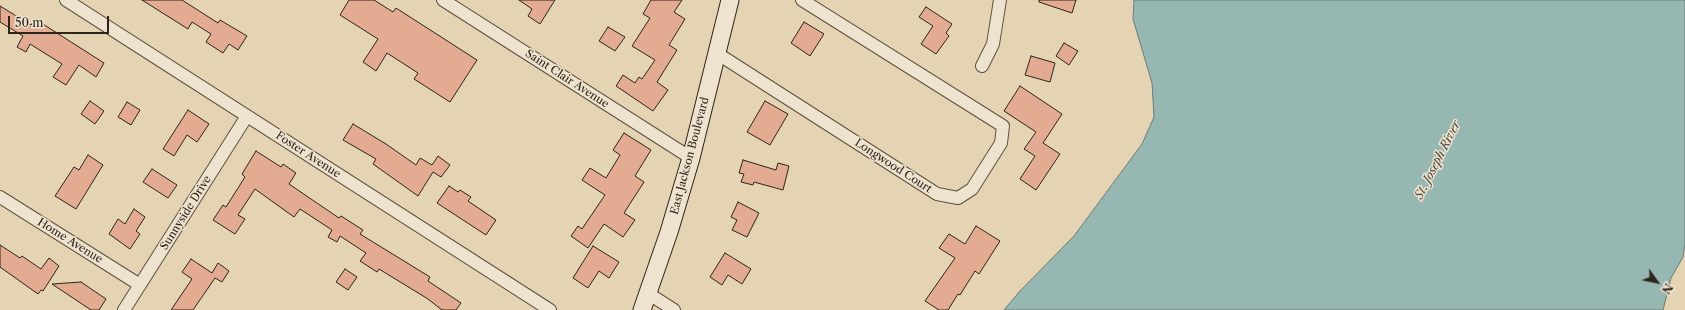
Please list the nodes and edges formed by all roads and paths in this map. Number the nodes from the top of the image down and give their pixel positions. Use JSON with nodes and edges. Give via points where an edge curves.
{"nodes":[{"id":1,"x":66,"y":0,"type":"edge"},
{"id":2,"x":443,"y":0,"type":"edge"},
{"id":3,"x":730,"y":0,"type":"edge"},
{"id":4,"x":802,"y":0,"type":"edge"},
{"id":5,"x":1000,"y":0,"type":"edge"},
{"id":6,"x":718,"y":54,"type":"junction"},
{"id":7,"x":982,"y":66,"type":"dead end"},
{"id":8,"x":247,"y":116,"type":"junction"},
{"id":9,"x":691,"y":158,"type":"junction"},
{"id":10,"x":0,"y":197,"type":"edge"},
{"id":11,"x":140,"y":286,"type":"junction"},
{"id":12,"x":649,"y":294,"type":"junction"},
{"id":13,"x":124,"y":310,"type":"edge"},
{"id":14,"x":550,"y":310,"type":"edge"},
{"id":15,"x":642,"y":310,"type":"edge"},
{"id":16,"x":674,"y":310,"type":"edge"}],
"edges":[{"from":1,"to":8,"type":"street","name":"Foster Avenue"},
{"from":2,"to":9,"type":"street","name":"Saint Clair Avenue"},
{"from":3,"to":6,"type":"main road","name":"East Jackson Boulevard"},
{"from":4,"to":6,"type":"street","name":"Longwood Court","via":[[1003,126],[1002,143],[972,188],[958,198],[937,194]]},
{"from":5,"to":7,"type":"street","via":[[993,44]]},
{"from":6,"to":9,"type":"main road","name":"East Jackson Boulevard"},
{"from":8,"to":11,"type":"street","name":"Sunnyside Drive"},
{"from":8,"to":14,"type":"street","name":"Foster Avenue"},
{"from":9,"to":12,"type":"main road","name":"East Jackson Boulevard"},
{"from":10,"to":11,"type":"street","name":"Home Avenue"},
{"from":11,"to":13,"type":"street","name":"Sunnyside Drive"},
{"from":12,"to":15,"type":"main road","name":"East Jackson Boulevard"},
{"from":12,"to":16,"type":"street"}]}
